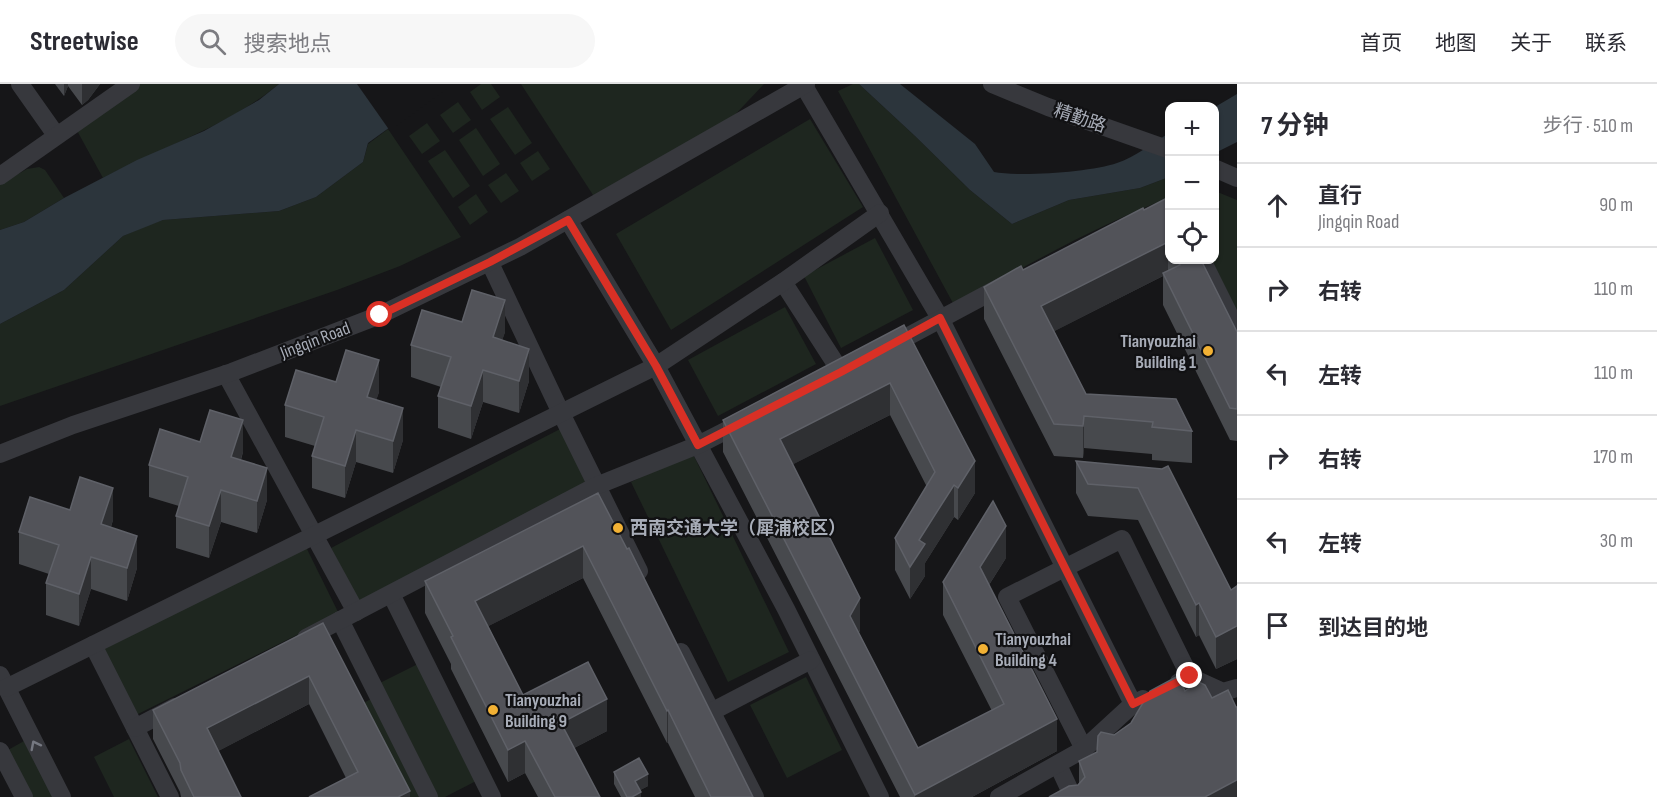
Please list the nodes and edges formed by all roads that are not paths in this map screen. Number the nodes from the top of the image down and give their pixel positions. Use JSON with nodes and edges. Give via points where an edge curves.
{"nodes":[{"id":1,"x":20,"y":84,"type":"edge"},
{"id":2,"x":131,"y":84,"type":"edge"},
{"id":3,"x":992,"y":84,"type":"edge"},
{"id":4,"x":805,"y":85,"type":"edge"},
{"id":5,"x":56,"y":135,"type":"junction"},
{"id":6,"x":1165,"y":148,"type":"edge"},
{"id":7,"x":1219,"y":170,"type":"edge"},
{"id":8,"x":0,"y":176,"type":"edge"},
{"id":9,"x":1237,"y":178,"type":"edge"},
{"id":10,"x":880,"y":213,"type":"junction"},
{"id":11,"x":568,"y":220,"type":"junction"},
{"id":12,"x":490,"y":262,"type":"junction"},
{"id":13,"x":1204,"y":264,"type":"edge"},
{"id":14,"x":1023,"y":274,"type":"edge"},
{"id":15,"x":783,"y":282,"type":"junction"},
{"id":16,"x":940,"y":318,"type":"junction"},
{"id":17,"x":1237,"y":330,"type":"edge"},
{"id":18,"x":656,"y":366,"type":"junction"},
{"id":19,"x":841,"y":372,"type":"junction"},
{"id":20,"x":226,"y":374,"type":"junction"},
{"id":21,"x":820,"y":382,"type":"edge"},
{"id":22,"x":561,"y":413,"type":"junction"},
{"id":23,"x":759,"y":414,"type":"edge"},
{"id":24,"x":698,"y":445,"type":"junction"},
{"id":25,"x":0,"y":454,"type":"edge"},
{"id":26,"x":596,"y":486,"type":"junction"},
{"id":27,"x":314,"y":536,"type":"junction"},
{"id":28,"x":1066,"y":567,"type":"junction"},
{"id":29,"x":647,"y":586,"type":"edge"},
{"id":30,"x":391,"y":594,"type":"junction"},
{"id":31,"x":348,"y":616,"type":"junction"},
{"id":32,"x":674,"y":638,"type":"edge"},
{"id":33,"x":93,"y":645,"type":"junction"},
{"id":34,"x":289,"y":647,"type":"edge"},
{"id":35,"x":811,"y":660,"type":"junction"},
{"id":36,"x":1190,"y":676,"type":"junction"},
{"id":37,"x":3,"y":682,"type":"edge"},
{"id":38,"x":1237,"y":688,"type":"edge"},
{"id":39,"x":186,"y":701,"type":"edge"},
{"id":40,"x":1133,"y":704,"type":"junction"},
{"id":41,"x":711,"y":712,"type":"junction"},
{"id":42,"x":135,"y":728,"type":"junction"},
{"id":43,"x":1084,"y":749,"type":"junction"},
{"id":44,"x":0,"y":751,"type":"edge"},
{"id":45,"x":1058,"y":765,"type":"junction"},
{"id":46,"x":486,"y":795,"type":"edge"},
{"id":47,"x":24,"y":797,"type":"edge"},
{"id":48,"x":62,"y":797,"type":"edge"},
{"id":49,"x":170,"y":797,"type":"edge"},
{"id":50,"x":429,"y":797,"type":"edge"},
{"id":51,"x":755,"y":797,"type":"edge"},
{"id":52,"x":880,"y":797,"type":"edge"},
{"id":53,"x":999,"y":797,"type":"edge"},
{"id":54,"x":1073,"y":797,"type":"edge"}],
"edges":[{"from":1,"to":5,"type":"street"},
{"from":2,"to":5,"type":"street"},
{"from":3,"to":6,"type":"street","name":"精勤路"},
{"from":4,"to":10,"type":"street"},
{"from":4,"to":11,"type":"street","name":"Jingqin Road"},
{"from":5,"to":8,"type":"street"},
{"from":7,"to":9,"type":"street"},
{"from":10,"to":15,"type":"street"},
{"from":10,"to":16,"type":"street"},
{"from":11,"to":12,"type":"street","name":"Jingqin Road"},
{"from":11,"to":18,"type":"street"},
{"from":12,"to":20,"type":"street","name":"Jingqin Road","via":[[380,315]]},
{"from":12,"to":22,"type":"street"},
{"from":13,"to":17,"type":"street"},
{"from":14,"to":16,"type":"street"},
{"from":15,"to":18,"type":"street"},
{"from":15,"to":19,"type":"street"},
{"from":16,"to":19,"type":"street"},
{"from":16,"to":28,"type":"street"},
{"from":18,"to":22,"type":"street"},
{"from":18,"to":24,"type":"street"},
{"from":19,"to":21,"type":"street"},
{"from":20,"to":25,"type":"street","name":"Jingqin Road"},
{"from":20,"to":27,"type":"street"},
{"from":22,"to":26,"type":"street"},
{"from":22,"to":27,"type":"street"},
{"from":23,"to":24,"type":"street"},
{"from":24,"to":26,"type":"street"},
{"from":24,"to":35,"type":"street"},
{"from":26,"to":29,"type":"street"},
{"from":26,"to":30,"type":"street"},
{"from":27,"to":31,"type":"street"},
{"from":27,"to":33,"type":"street"},
{"from":28,"to":36,"type":"street","via":[[1122,539]]},
{"from":28,"to":40,"type":"street"},
{"from":28,"to":43,"type":"street","via":[[1007,597]]},
{"from":30,"to":31,"type":"street"},
{"from":30,"to":46,"type":"street"},
{"from":31,"to":34,"type":"street"},
{"from":31,"to":50,"type":"street"},
{"from":32,"to":41,"type":"street"},
{"from":33,"to":37,"type":"street"},
{"from":33,"to":42,"type":"street"},
{"from":35,"to":41,"type":"street"},
{"from":35,"to":52,"type":"street"},
{"from":36,"to":38,"type":"street","via":[[1223,692]]},
{"from":36,"to":40,"type":"street"},
{"from":48,"to":37,"type":"street","one_way":true},
{"from":39,"to":42,"type":"street"},
{"from":40,"to":43,"type":"street"},
{"from":41,"to":51,"type":"street"},
{"from":42,"to":49,"type":"street"},
{"from":43,"to":45,"type":"street"},
{"from":44,"to":47,"type":"street"},
{"from":45,"to":53,"type":"street"},
{"from":45,"to":54,"type":"street"}]}
